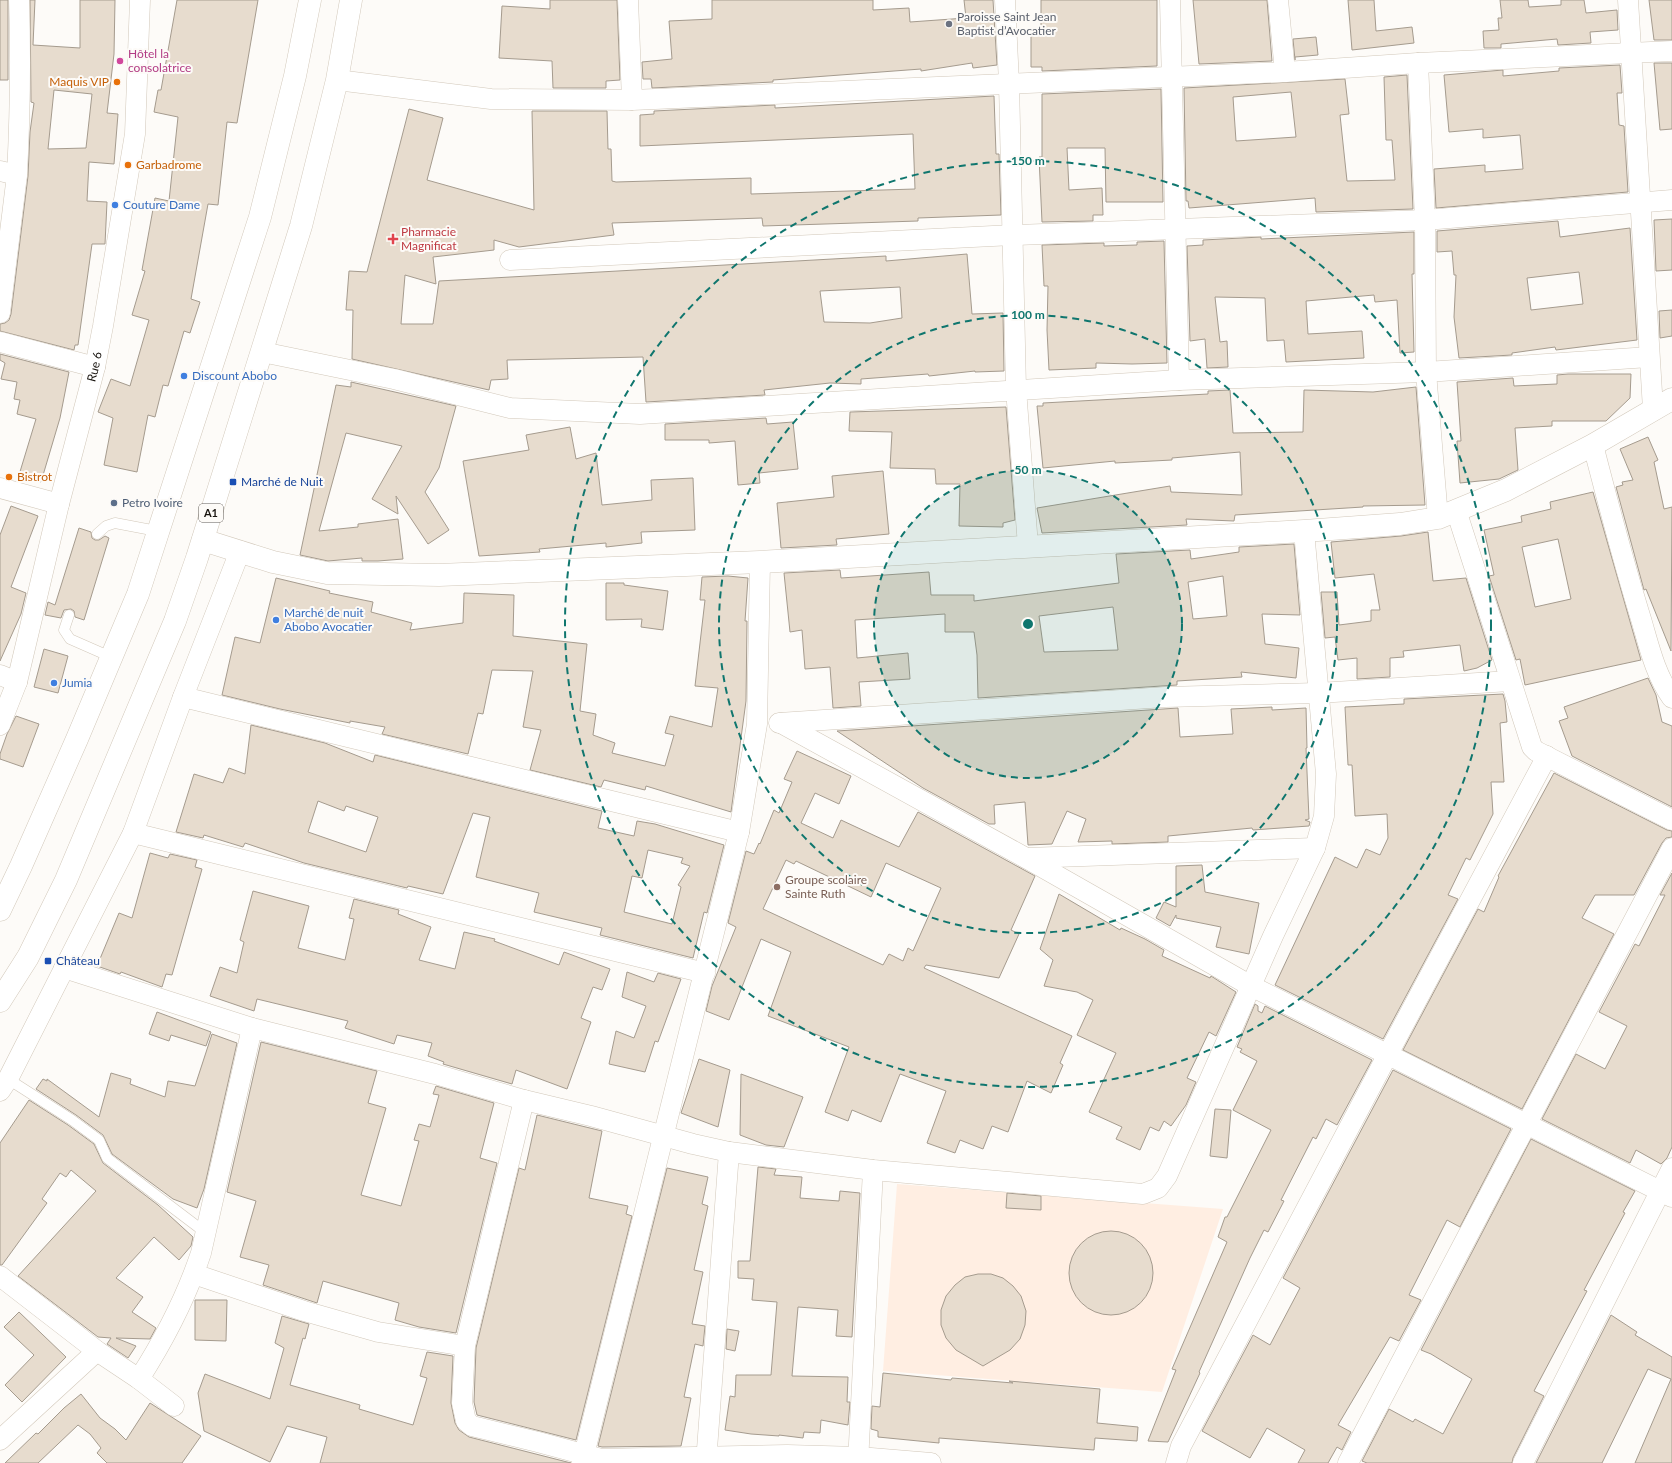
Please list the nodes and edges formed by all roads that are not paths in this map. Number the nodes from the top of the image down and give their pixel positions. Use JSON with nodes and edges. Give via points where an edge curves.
{"nodes":[{"id":1,"x":19,"y":0,"type":"edge"},
{"id":2,"x":140,"y":0,"type":"edge"},
{"id":3,"x":310,"y":0,"type":"edge"},
{"id":4,"x":351,"y":0,"type":"edge"},
{"id":5,"x":628,"y":0,"type":"edge"},
{"id":6,"x":1005,"y":0,"type":"edge"},
{"id":7,"x":1170,"y":0,"type":"edge"},
{"id":8,"x":1278,"y":0,"type":"edge"},
{"id":9,"x":1628,"y":0,"type":"edge"},
{"id":10,"x":1672,"y":50,"type":"edge"},
{"id":11,"x":1632,"y":53,"type":"junction"},
{"id":12,"x":1418,"y":63,"type":"junction"},
{"id":13,"x":1285,"y":72,"type":"junction"},
{"id":14,"x":1172,"y":77,"type":"junction"},
{"id":15,"x":337,"y":80,"type":"junction"},
{"id":16,"x":1009,"y":83,"type":"junction"},
{"id":17,"x":632,"y":100,"type":"junction"},
{"id":18,"x":8,"y":173,"type":"edge"},
{"id":19,"x":1672,"y":200,"type":"edge"},
{"id":20,"x":1642,"y":202,"type":"junction"},
{"id":21,"x":1425,"y":220,"type":"junction"},
{"id":22,"x":1176,"y":230,"type":"junction"},
{"id":23,"x":1013,"y":235,"type":"junction"},
{"id":24,"x":510,"y":260,"type":"dead end"},
{"id":25,"x":0,"y":313,"type":"edge"},
{"id":26,"x":0,"y":342,"type":"edge"},
{"id":27,"x":262,"y":352,"type":"junction"},
{"id":28,"x":1649,"y":358,"type":"junction"},
{"id":29,"x":95,"y":367,"type":"junction"},
{"id":30,"x":1426,"y":372,"type":"junction"},
{"id":31,"x":1179,"y":380,"type":"junction"},
{"id":32,"x":1016,"y":389,"type":"junction"},
{"id":33,"x":1663,"y":404,"type":"edge"},
{"id":34,"x":1593,"y":445,"type":"junction"},
{"id":35,"x":0,"y":488,"type":"edge"},
{"id":36,"x":59,"y":504,"type":"junction"},
{"id":37,"x":1447,"y":514,"type":"junction"},
{"id":38,"x":157,"y":531,"type":"junction"},
{"id":39,"x":1304,"y":531,"type":"junction"},
{"id":40,"x":97,"y":534,"type":"dead end"},
{"id":41,"x":203,"y":540,"type":"junction"},
{"id":42,"x":1028,"y":546,"type":"junction"},
{"id":43,"x":240,"y":551,"type":"junction"},
{"id":44,"x":760,"y":562,"type":"junction"},
{"id":45,"x":69,"y":615,"type":"dead end"},
{"id":46,"x":111,"y":657,"type":"junction"},
{"id":47,"x":9,"y":678,"type":"edge"},
{"id":48,"x":1510,"y":681,"type":"junction"},
{"id":49,"x":1318,"y":693,"type":"junction"},
{"id":50,"x":183,"y":697,"type":"junction"},
{"id":51,"x":1672,"y":698,"type":"edge"},
{"id":52,"x":781,"y":723,"type":"junction"},
{"id":53,"x":756,"y":724,"type":"junction"},
{"id":54,"x":0,"y":725,"type":"edge"},
{"id":55,"x":1548,"y":756,"type":"junction"},
{"id":56,"x":1672,"y":820,"type":"edge"},
{"id":57,"x":739,"y":832,"type":"junction"},
{"id":58,"x":133,"y":833,"type":"junction"},
{"id":59,"x":1315,"y":848,"type":"junction"},
{"id":60,"x":1672,"y":848,"type":"edge"},
{"id":61,"x":1026,"y":858,"type":"junction"},
{"id":62,"x":0,"y":910,"type":"edge"},
{"id":63,"x":64,"y":968,"type":"junction"},
{"id":64,"x":705,"y":974,"type":"junction"},
{"id":65,"x":1251,"y":986,"type":"junction"},
{"id":66,"x":0,"y":1001,"type":"edge"},
{"id":67,"x":252,"y":1028,"type":"junction"},
{"id":68,"x":1388,"y":1054,"type":"junction"},
{"id":69,"x":4,"y":1085,"type":"edge"},
{"id":70,"x":524,"y":1100,"type":"junction"},
{"id":71,"x":1526,"y":1123,"type":"junction"},
{"id":72,"x":662,"y":1136,"type":"junction"},
{"id":73,"x":729,"y":1152,"type":"junction"},
{"id":74,"x":1672,"y":1168,"type":"edge"},
{"id":75,"x":874,"y":1170,"type":"junction"},
{"id":76,"x":1666,"y":1194,"type":"edge"},
{"id":77,"x":206,"y":1233,"type":"junction"},
{"id":78,"x":194,"y":1274,"type":"junction"},
{"id":79,"x":0,"y":1276,"type":"edge"},
{"id":80,"x":465,"y":1346,"type":"junction"},
{"id":81,"x":97,"y":1351,"type":"junction"},
{"id":82,"x":139,"y":1379,"type":"junction"},
{"id":83,"x":174,"y":1406,"type":"dead end"},
{"id":84,"x":0,"y":1440,"type":"edge"},
{"id":85,"x":583,"y":1459,"type":"edge"},
{"id":86,"x":706,"y":1460,"type":"edge"},
{"id":87,"x":858,"y":1460,"type":"edge"},
{"id":88,"x":931,"y":1463,"type":"edge"},
{"id":89,"x":1176,"y":1463,"type":"edge"},
{"id":90,"x":1348,"y":1463,"type":"edge"},
{"id":91,"x":1522,"y":1463,"type":"edge"}],
"edges":[{"from":1,"to":18,"type":"street","via":[[20,120]]},
{"from":2,"to":29,"type":"street","name":"Rue 6","via":[[134,140]]},
{"from":3,"to":38,"type":"main road","via":[[295,76],[260,217]]},
{"from":4,"to":15,"type":"main road","number":"A1"},
{"from":5,"to":17,"type":"street"},
{"from":6,"to":16,"type":"street"},
{"from":7,"to":14,"type":"street"},
{"from":8,"to":13,"type":"street"},
{"from":9,"to":11,"type":"street"},
{"from":10,"to":11,"type":"street"},
{"from":11,"to":12,"type":"street"},
{"from":11,"to":20,"type":"street"},
{"from":12,"to":13,"type":"street"},
{"from":12,"to":21,"type":"street"},
{"from":13,"to":14,"type":"street"},
{"from":14,"to":16,"type":"street"},
{"from":14,"to":22,"type":"street"},
{"from":15,"to":17,"type":"street","via":[[491,99]]},
{"from":15,"to":27,"type":"main road","number":"A1","via":[[301,226]]},
{"from":16,"to":17,"type":"street"},
{"from":16,"to":23,"type":"street"},
{"from":18,"to":25,"type":"street"},
{"from":19,"to":20,"type":"street"},
{"from":20,"to":21,"type":"street"},
{"from":20,"to":28,"type":"street"},
{"from":21,"to":22,"type":"street"},
{"from":21,"to":30,"type":"street"},
{"from":22,"to":23,"type":"street"},
{"from":22,"to":31,"type":"street"},
{"from":23,"to":24,"type":"street"},
{"from":23,"to":32,"type":"street"},
{"from":26,"to":29,"type":"street"},
{"from":27,"to":32,"type":"street","via":[[394,379],[510,408],[640,414]]},
{"from":27,"to":41,"type":"main road","number":"A1"},
{"from":28,"to":30,"type":"street"},
{"from":28,"to":33,"type":"street"},
{"from":29,"to":36,"type":"street","name":"Rue 6"},
{"from":30,"to":31,"type":"street"},
{"from":30,"to":37,"type":"street"},
{"from":31,"to":32,"type":"street"},
{"from":32,"to":42,"type":"street"},
{"from":33,"to":34,"type":"main road"},
{"from":34,"to":37,"type":"main road","via":[[1506,490]]},
{"from":34,"to":51,"type":"street","via":[[1653,659],[1664,687]]},
{"from":35,"to":36,"type":"street"},
{"from":36,"to":47,"type":"street","name":"Rue 6"},
{"from":37,"to":39,"type":"main road","via":[[1400,524]]},
{"from":37,"to":48,"type":"street"},
{"from":38,"to":40,"type":"lane","via":[[115,523],[106,526]]},
{"from":38,"to":46,"type":"main road","via":[[138,594]]},
{"from":39,"to":42,"type":"main road"},
{"from":39,"to":49,"type":"street"},
{"from":41,"to":43,"type":"main road"},
{"from":41,"to":66,"type":"main road","number":"A1","via":[[175,621],[66,880],[28,957]]},
{"from":42,"to":44,"type":"main road"},
{"from":43,"to":44,"type":"main road","via":[[273,562],[327,572],[390,575]]},
{"from":43,"to":50,"type":"street"},
{"from":44,"to":53,"type":"street"},
{"from":45,"to":46,"type":"lane","via":[[64,630],[70,639]]},
{"from":46,"to":62,"type":"main road","via":[[43,817]]},
{"from":47,"to":54,"type":"street","name":"Rue 6"},
{"from":48,"to":49,"type":"street"},
{"from":48,"to":55,"type":"street","via":[[1532,748]]},
{"from":49,"to":52,"type":"street","via":[[1165,697]]},
{"from":49,"to":59,"type":"street","via":[[1326,774],[1324,816]]},
{"from":50,"to":57,"type":"street"},
{"from":50,"to":58,"type":"street"},
{"from":52,"to":53,"type":"street"},
{"from":52,"to":61,"type":"street"},
{"from":53,"to":57,"type":"street"},
{"from":55,"to":56,"type":"street"},
{"from":55,"to":68,"type":"street"},
{"from":57,"to":64,"type":"street"},
{"from":58,"to":63,"type":"street"},
{"from":58,"to":64,"type":"street"},
{"from":59,"to":61,"type":"street"},
{"from":59,"to":65,"type":"street"},
{"from":60,"to":71,"type":"street"},
{"from":61,"to":65,"type":"street"},
{"from":63,"to":67,"type":"street"},
{"from":63,"to":69,"type":"street"},
{"from":64,"to":72,"type":"street"},
{"from":65,"to":68,"type":"street"},
{"from":65,"to":75,"type":"street","via":[[1168,1176],[1158,1188],[1143,1194]]},
{"from":67,"to":70,"type":"street","via":[[435,1074]]},
{"from":67,"to":77,"type":"street"},
{"from":68,"to":71,"type":"street"},
{"from":68,"to":89,"type":"street","via":[[1181,1446]]},
{"from":69,"to":77,"type":"lane","via":[[72,1120],[99,1140],[106,1158]]},
{"from":70,"to":72,"type":"street"},
{"from":70,"to":80,"type":"street"},
{"from":71,"to":76,"type":"street"},
{"from":71,"to":90,"type":"street"},
{"from":72,"to":73,"type":"street"},
{"from":72,"to":85,"type":"street"},
{"from":73,"to":75,"type":"street"},
{"from":73,"to":86,"type":"street"},
{"from":74,"to":76,"type":"street"},
{"from":75,"to":87,"type":"street"},
{"from":76,"to":91,"type":"street"},
{"from":77,"to":78,"type":"street"},
{"from":78,"to":80,"type":"street","via":[[304,1311],[378,1332]]},
{"from":78,"to":82,"type":"street","via":[[161,1345]]},
{"from":79,"to":81,"type":"street"},
{"from":80,"to":85,"type":"street","via":[[462,1403],[466,1421],[472,1426],[538,1442]]},
{"from":81,"to":82,"type":"street"},
{"from":81,"to":84,"type":"street"},
{"from":82,"to":83,"type":"street"},
{"from":85,"to":86,"type":"street"},
{"from":86,"to":87,"type":"street","via":[[787,1455]]},
{"from":87,"to":88,"type":"street"}]}
